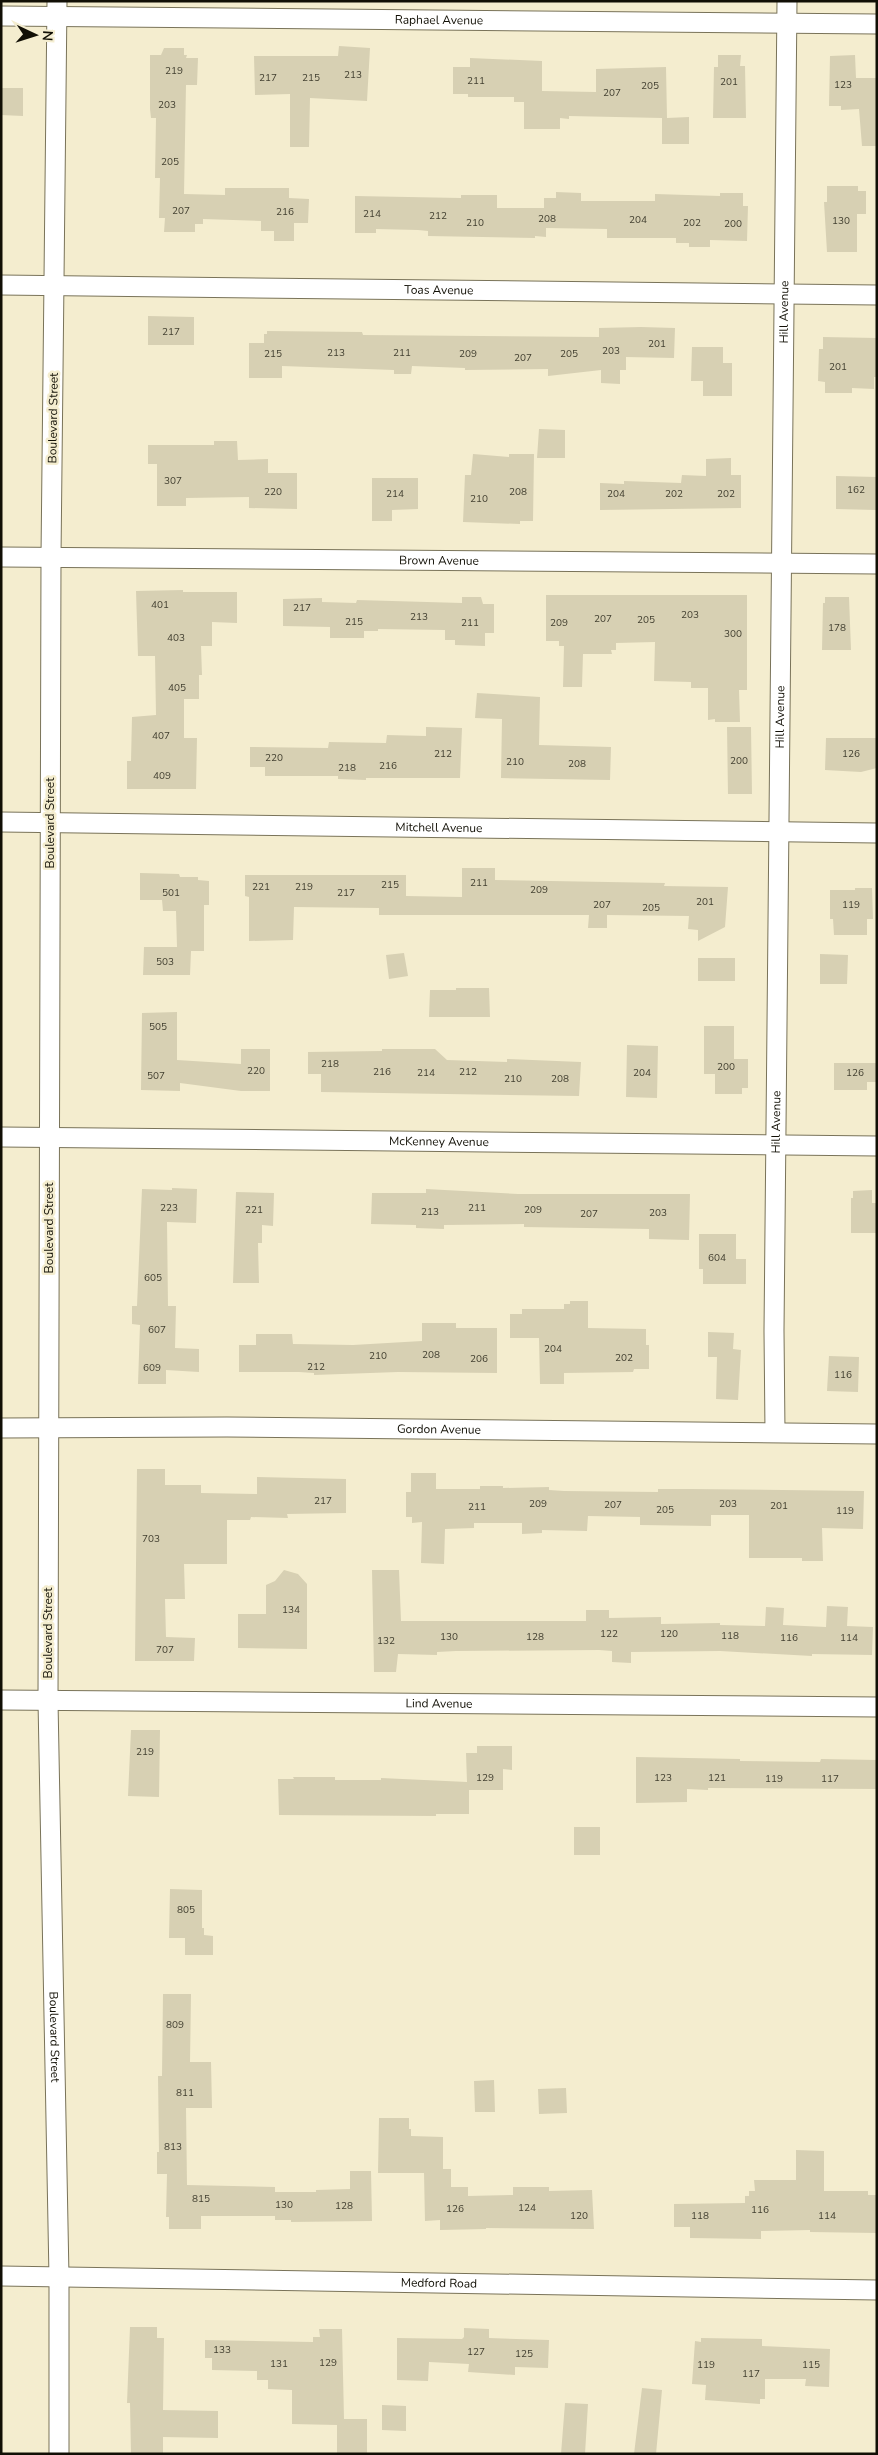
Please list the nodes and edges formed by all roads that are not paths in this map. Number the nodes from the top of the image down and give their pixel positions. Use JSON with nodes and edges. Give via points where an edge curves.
{"nodes":[{"id":1,"x":787,"y":1,"type":"edge"},
{"id":2,"x":56,"y":9,"type":"edge"},
{"id":3,"x":1,"y":16,"type":"edge"},
{"id":4,"x":787,"y":22,"type":"junction"},
{"id":5,"x":877,"y":24,"type":"edge"},
{"id":6,"x":1,"y":285,"type":"edge"},
{"id":7,"x":54,"y":286,"type":"junction"},
{"id":8,"x":785,"y":293,"type":"junction"},
{"id":9,"x":877,"y":294,"type":"edge"},
{"id":10,"x":1,"y":557,"type":"edge"},
{"id":11,"x":51,"y":557,"type":"junction"},
{"id":12,"x":782,"y":563,"type":"junction"},
{"id":13,"x":877,"y":564,"type":"edge"},
{"id":14,"x":1,"y":822,"type":"edge"},
{"id":15,"x":50,"y":823,"type":"junction"},
{"id":16,"x":780,"y":831,"type":"junction"},
{"id":17,"x":877,"y":833,"type":"edge"},
{"id":18,"x":1,"y":1137,"type":"edge"},
{"id":19,"x":49,"y":1138,"type":"junction"},
{"id":20,"x":776,"y":1145,"type":"junction"},
{"id":21,"x":877,"y":1146,"type":"edge"},
{"id":22,"x":1,"y":1428,"type":"edge"},
{"id":23,"x":49,"y":1428,"type":"junction"},
{"id":24,"x":775,"y":1432,"type":"junction"},
{"id":25,"x":877,"y":1434,"type":"edge"},
{"id":26,"x":1,"y":1700,"type":"edge"},
{"id":27,"x":48,"y":1701,"type":"junction"},
{"id":28,"x":877,"y":1707,"type":"edge"},
{"id":29,"x":1,"y":2276,"type":"edge"},
{"id":30,"x":59,"y":2277,"type":"junction"},
{"id":31,"x":877,"y":2290,"type":"edge"},
{"id":32,"x":59,"y":2454,"type":"edge"}],
"edges":[{"from":1,"to":4,"type":"street","name":"Hill Avenue"},
{"from":2,"to":3,"type":"street","name":"Raphael Avenue"},
{"from":2,"to":4,"type":"street","name":"Raphael Avenue"},
{"from":2,"to":7,"type":"street","name":"Boulevard Street"},
{"from":4,"to":5,"type":"street","name":"Raphael Avenue"},
{"from":4,"to":8,"type":"street","name":"Hill Avenue"},
{"from":6,"to":7,"type":"street","name":"Toas Avenue"},
{"from":7,"to":8,"type":"street","name":"Toas Avenue"},
{"from":7,"to":11,"type":"street","name":"Boulevard Street"},
{"from":8,"to":9,"type":"street","name":"Toas Avenue"},
{"from":8,"to":12,"type":"street","name":"Hill Avenue"},
{"from":10,"to":11,"type":"street","name":"Brown Avenue"},
{"from":11,"to":12,"type":"street","name":"Brown Avenue"},
{"from":11,"to":15,"type":"street","name":"Boulevard Street"},
{"from":12,"to":13,"type":"street","name":"Brown Avenue"},
{"from":12,"to":16,"type":"street","name":"Hill Avenue"},
{"from":14,"to":15,"type":"street","name":"Mitchell Avenue"},
{"from":15,"to":16,"type":"street","name":"Mitchell Avenue"},
{"from":15,"to":19,"type":"street","name":"Boulevard Street"},
{"from":16,"to":17,"type":"street","name":"Mitchell Avenue"},
{"from":16,"to":20,"type":"street","name":"Hill Avenue"},
{"from":18,"to":19,"type":"street","name":"McKenney Avenue"},
{"from":19,"to":20,"type":"street","name":"McKenney Avenue"},
{"from":19,"to":23,"type":"street","name":"Boulevard Street"},
{"from":20,"to":21,"type":"street","name":"McKenney Avenue"},
{"from":20,"to":24,"type":"street","name":"Hill Avenue"},
{"from":22,"to":23,"type":"street","name":"Gordon Avenue"},
{"from":23,"to":24,"type":"street","name":"Gordon Avenue"},
{"from":23,"to":27,"type":"street","name":"Boulevard Street"},
{"from":24,"to":25,"type":"street","name":"Gordon Avenue"},
{"from":26,"to":27,"type":"street","name":"Lind Avenue"},
{"from":27,"to":28,"type":"street","name":"Lind Avenue"},
{"from":27,"to":30,"type":"street","name":"Boulevard Street"},
{"from":29,"to":30,"type":"street","name":"Medford Road"},
{"from":30,"to":31,"type":"street","name":"Medford Road"},
{"from":30,"to":32,"type":"street","name":"Boulevard Street"}]}
